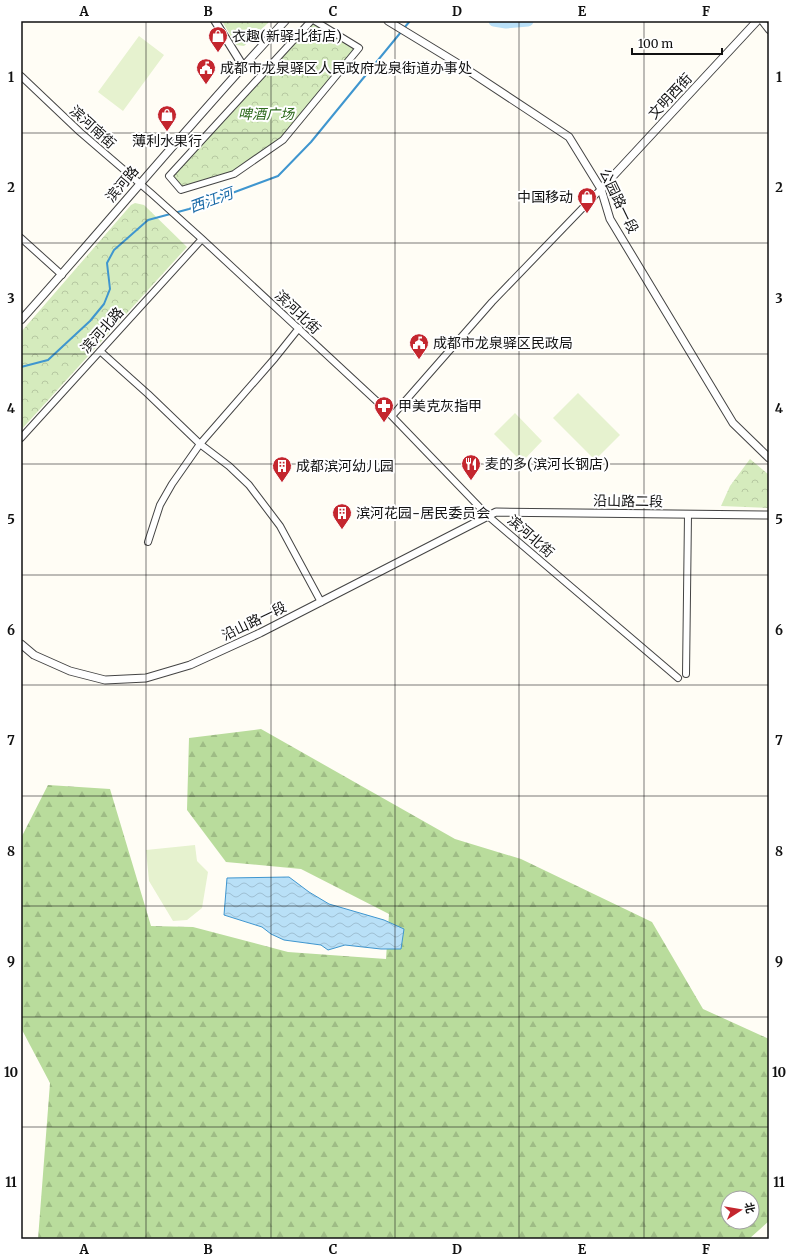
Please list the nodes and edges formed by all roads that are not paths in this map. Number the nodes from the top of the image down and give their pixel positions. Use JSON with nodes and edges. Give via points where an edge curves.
{"nodes":[{"id":1,"x":215,"y":21,"type":"edge"},
{"id":2,"x":285,"y":21,"type":"edge"},
{"id":3,"x":311,"y":21,"type":"edge"},
{"id":4,"x":315,"y":21,"type":"edge"},
{"id":5,"x":388,"y":21,"type":"edge"},
{"id":6,"x":757,"y":21,"type":"edge"},
{"id":7,"x":762,"y":21,"type":"edge"},
{"id":8,"x":769,"y":30,"type":"edge"},
{"id":9,"x":243,"y":66,"type":"junction"},
{"id":10,"x":21,"y":76,"type":"edge"},
{"id":11,"x":140,"y":184,"type":"junction"},
{"id":12,"x":601,"y":189,"type":"junction"},
{"id":13,"x":196,"y":234,"type":"joint"},
{"id":14,"x":21,"y":238,"type":"edge"},
{"id":15,"x":202,"y":239,"type":"junction"},
{"id":16,"x":62,"y":274,"type":"junction"},
{"id":17,"x":21,"y":320,"type":"edge"},
{"id":18,"x":299,"y":328,"type":"junction"},
{"id":19,"x":100,"y":351,"type":"junction"},
{"id":20,"x":392,"y":416,"type":"junction"},
{"id":21,"x":21,"y":438,"type":"edge"},
{"id":22,"x":200,"y":444,"type":"junction"},
{"id":23,"x":769,"y":458,"type":"edge"},
{"id":24,"x":688,"y":515,"type":"junction"},
{"id":25,"x":769,"y":515,"type":"edge"},
{"id":26,"x":488,"y":516,"type":"junction"},
{"id":27,"x":148,"y":542,"type":"dead end"},
{"id":28,"x":321,"y":602,"type":"junction"},
{"id":29,"x":21,"y":644,"type":"edge"},
{"id":30,"x":686,"y":674,"type":"dead end"},
{"id":31,"x":678,"y":678,"type":"dead end"}],
"edges":[{"from":1,"to":9,"type":"street"},
{"from":2,"to":9,"type":"street","name":"滨河路"},
{"from":3,"to":4,"type":"street","via":[[169,176],[181,190],[234,174],[283,140],[359,48]]},
{"from":5,"to":12,"type":"street","name":"公园路一段","via":[[569,137]]},
{"from":6,"to":12,"type":"street","name":"文明西街"},
{"from":7,"to":8,"type":"street"},
{"from":9,"to":11,"type":"street","name":"滨河路"},
{"from":10,"to":11,"type":"street","name":"滨河南街"},
{"from":11,"to":13,"type":"street","name":"滨河南街"},
{"from":11,"to":16,"type":"street","name":"滨河路"},
{"from":12,"to":20,"type":"street","via":[[492,302]]},
{"from":12,"to":23,"type":"street","name":"公园路一段","via":[[610,219],[733,423]]},
{"from":13,"to":15,"type":"street","name":"滨河北街"},
{"from":14,"to":16,"type":"street"},
{"from":15,"to":18,"type":"street","name":"滨河北街"},
{"from":15,"to":19,"type":"street","name":"滨河北路"},
{"from":16,"to":17,"type":"street","name":"滨河路"},
{"from":18,"to":20,"type":"street","name":"滨河北街"},
{"from":18,"to":22,"type":"street"},
{"from":19,"to":21,"type":"street","name":"滨河北路"},
{"from":19,"to":22,"type":"street"},
{"from":20,"to":26,"type":"street","name":"滨河北街"},
{"from":22,"to":27,"type":"street","via":[[160,505]]},
{"from":22,"to":28,"type":"street","via":[[249,485],[280,526]]},
{"from":24,"to":25,"type":"street","name":"沿山路二段"},
{"from":24,"to":26,"type":"street","name":"沿山路二段","via":[[496,512]]},
{"from":24,"to":30,"type":"street"},
{"from":26,"to":28,"type":"street","name":"沿山路一段"},
{"from":26,"to":31,"type":"street","name":"滨河北街"},
{"from":28,"to":29,"type":"street","name":"沿山路一段","via":[[190,665],[146,678],[105,680],[73,672],[34,655]]}]}
